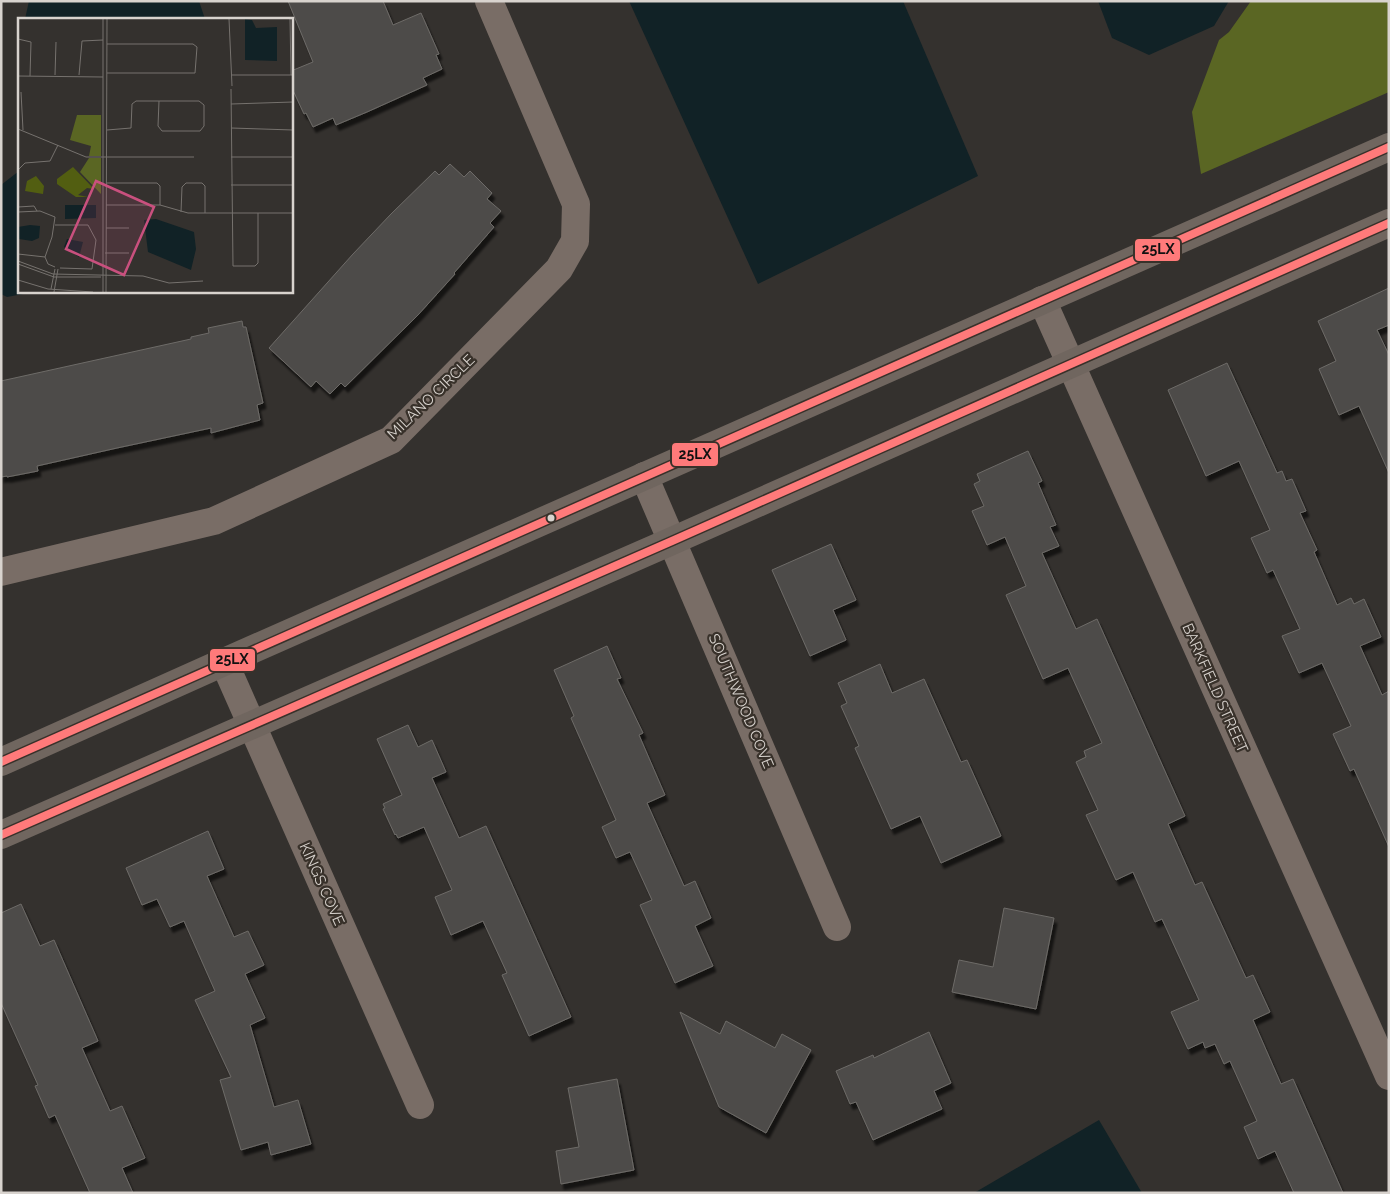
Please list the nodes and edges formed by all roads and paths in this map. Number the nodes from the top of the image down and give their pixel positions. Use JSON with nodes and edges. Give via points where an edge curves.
{"nodes":[{"id":1,"x":489,"y":1,"type":"edge"},
{"id":2,"x":1389,"y":148,"type":"edge"},
{"id":3,"x":1389,"y":222,"type":"edge"},
{"id":4,"x":1042,"y":300,"type":"junction"},
{"id":5,"x":1070,"y":364,"type":"junction"},
{"id":6,"x":644,"y":476,"type":"junction"},
{"id":7,"x":672,"y":541,"type":"junction"},
{"id":8,"x":1,"y":572,"type":"edge"},
{"id":9,"x":224,"y":662,"type":"junction"},
{"id":10,"x":252,"y":724,"type":"junction"},
{"id":11,"x":1,"y":762,"type":"edge"},
{"id":12,"x":1,"y":835,"type":"edge"},
{"id":13,"x":836,"y":927,"type":"dead end"},
{"id":14,"x":1389,"y":1076,"type":"edge"},
{"id":15,"x":420,"y":1105,"type":"dead end"}],
"edges":[{"from":1,"to":8,"type":"street","name":"MILANO CIRCLE","via":[[576,204],[575,241],[559,269],[391,440],[214,521]]},
{"from":2,"to":4,"type":"main road"},
{"from":3,"to":5,"type":"main road"},
{"from":4,"to":5,"type":"street","name":"BARKFIELD STREET"},
{"from":4,"to":6,"type":"main road"},
{"from":5,"to":7,"type":"main road"},
{"from":5,"to":14,"type":"street","name":"BARKFIELD STREET"},
{"from":6,"to":7,"type":"street","name":"SOUTHWOOD COVE"},
{"from":6,"to":9,"type":"main road"},
{"from":7,"to":10,"type":"main road"},
{"from":7,"to":13,"type":"street","name":"SOUTHWOOD COVE"},
{"from":9,"to":10,"type":"street","name":"KINGS COVE"},
{"from":9,"to":11,"type":"main road"},
{"from":10,"to":12,"type":"main road"},
{"from":10,"to":15,"type":"street","name":"KINGS COVE"}]}
